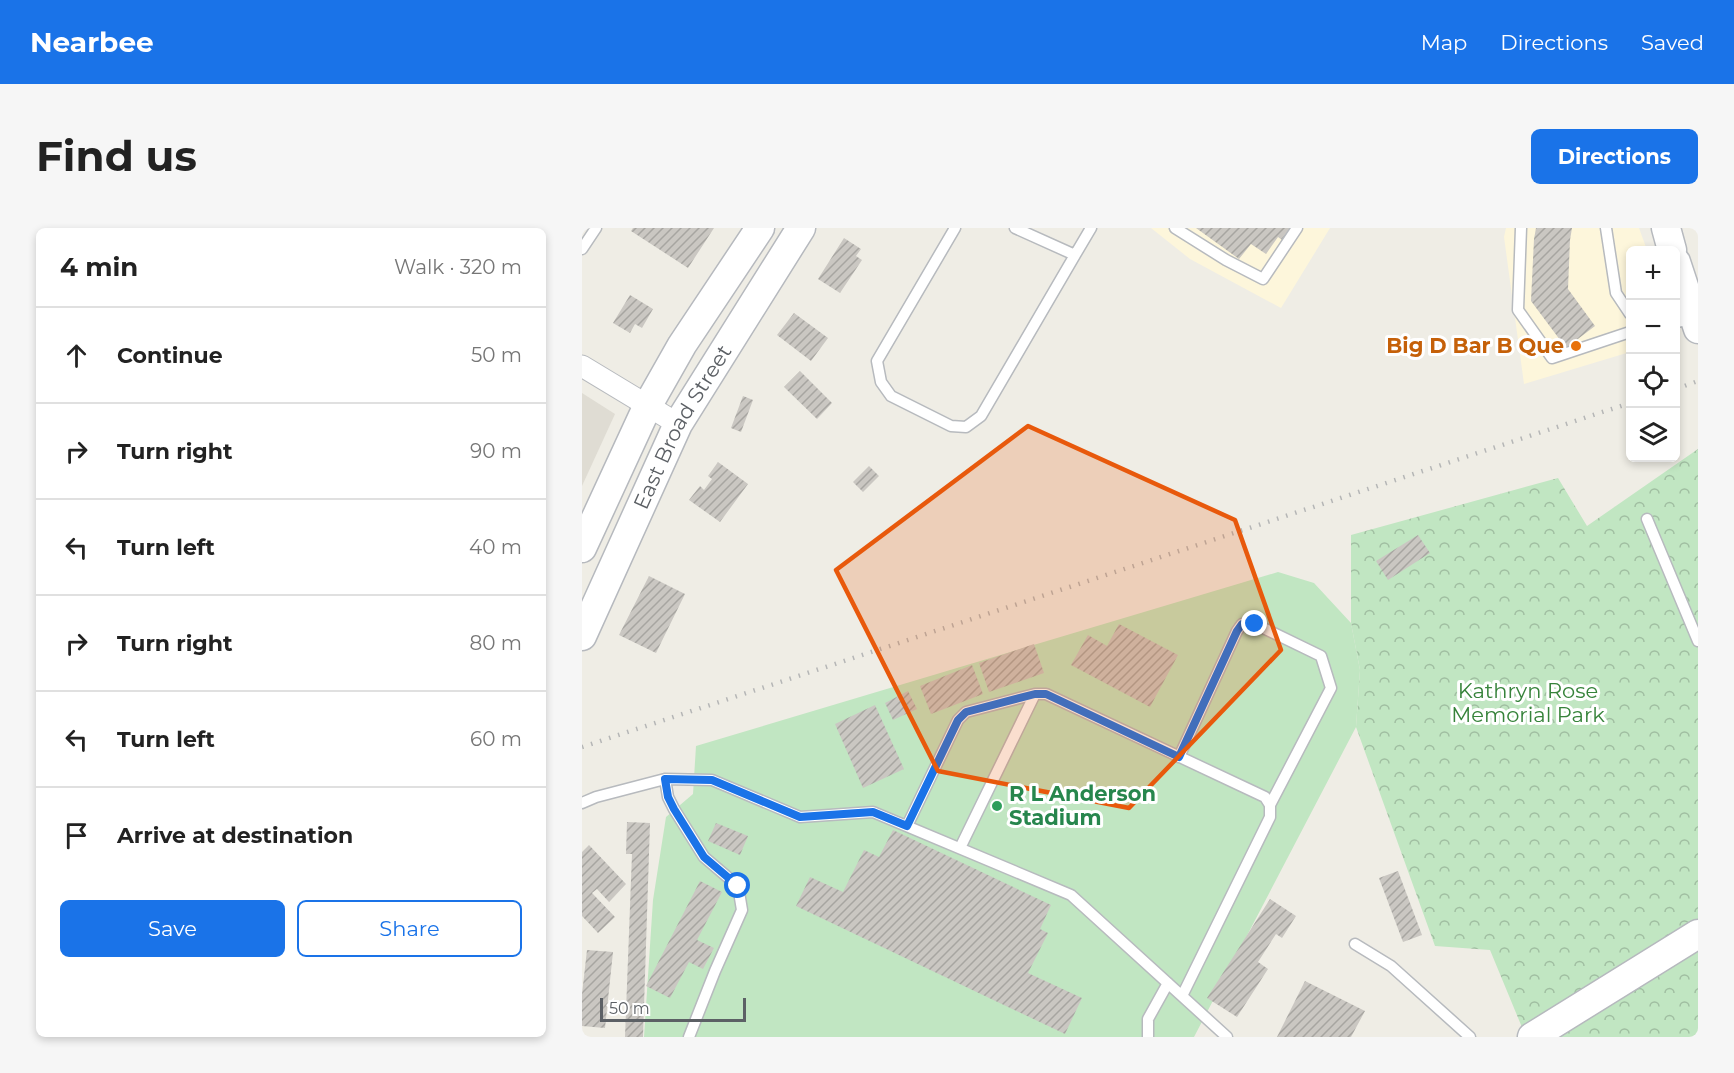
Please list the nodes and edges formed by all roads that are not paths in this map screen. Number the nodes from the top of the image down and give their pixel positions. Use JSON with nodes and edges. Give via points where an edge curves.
{"nodes":[{"id":1,"x":596,"y":228,"type":"edge"},
{"id":2,"x":760,"y":228,"type":"edge"},
{"id":3,"x":801,"y":228,"type":"edge"},
{"id":4,"x":955,"y":228,"type":"edge"},
{"id":5,"x":1015,"y":228,"type":"edge"},
{"id":6,"x":1091,"y":228,"type":"edge"},
{"id":7,"x":1175,"y":228,"type":"edge"},
{"id":8,"x":1297,"y":228,"type":"edge"},
{"id":9,"x":1521,"y":228,"type":"edge"},
{"id":10,"x":1606,"y":228,"type":"edge"},
{"id":11,"x":1666,"y":228,"type":"edge"},
{"id":12,"x":1672,"y":246,"type":"edge"},
{"id":13,"x":582,"y":249,"type":"edge"},
{"id":14,"x":1075,"y":255,"type":"junction"},
{"id":15,"x":1680,"y":270,"type":"edge"},
{"id":16,"x":1626,"y":308,"type":"edge"},
{"id":17,"x":1689,"y":323,"type":"edge"},
{"id":18,"x":1626,"y":333,"type":"edge"},
{"id":19,"x":582,"y":366,"type":"edge"},
{"id":20,"x":648,"y":405,"type":"junction"},
{"id":21,"x":678,"y":424,"type":"junction"},
{"id":22,"x":1647,"y":519,"type":"dead end"},
{"id":23,"x":583,"y":545,"type":"edge"},
{"id":24,"x":582,"y":636,"type":"edge"},
{"id":25,"x":1698,"y":641,"type":"edge"},
{"id":26,"x":1035,"y":694,"type":"junction"},
{"id":27,"x":1179,"y":757,"type":"junction"},
{"id":28,"x":665,"y":779,"type":"junction"},
{"id":29,"x":582,"y":803,"type":"edge"},
{"id":30,"x":1270,"y":806,"type":"junction"},
{"id":31,"x":907,"y":826,"type":"junction"},
{"id":32,"x":960,"y":848,"type":"junction"},
{"id":33,"x":1698,"y":934,"type":"edge"},
{"id":34,"x":1355,"y":944,"type":"dead end"},
{"id":35,"x":1168,"y":983,"type":"junction"},
{"id":36,"x":1182,"y":996,"type":"junction"},
{"id":37,"x":689,"y":1037,"type":"edge"},
{"id":38,"x":1148,"y":1037,"type":"edge"},
{"id":39,"x":1227,"y":1037,"type":"edge"},
{"id":40,"x":1470,"y":1037,"type":"edge"},
{"id":41,"x":1532,"y":1037,"type":"edge"}],
"edges":[{"from":1,"to":13,"type":"lane"},
{"from":2,"to":20,"type":"main road","name":"East Broad Street","via":[[682,345]]},
{"from":3,"to":21,"type":"main road","name":"East Broad Street"},
{"from":4,"to":14,"type":"lane","via":[[878,361],[880,382],[891,396],[951,426],[966,427],[981,416]]},
{"from":5,"to":14,"type":"lane"},
{"from":6,"to":14,"type":"lane"},
{"from":7,"to":8,"type":"lane","via":[[1263,279]]},
{"from":9,"to":18,"type":"lane","via":[[1518,310],[1552,358]]},
{"from":10,"to":16,"type":"lane","via":[[1616,292]]},
{"from":11,"to":12,"type":"main road"},
{"from":15,"to":17,"type":"main road"},
{"from":19,"to":20,"type":"street"},
{"from":20,"to":21,"type":"street"},
{"from":20,"to":23,"type":"main road","name":"East Broad Street"},
{"from":21,"to":24,"type":"main road","name":"East Broad Street"},
{"from":22,"to":25,"type":"lane"},
{"from":26,"to":27,"type":"lane","via":[[1046,694]]},
{"from":26,"to":31,"type":"lane","via":[[966,712],[958,720]]},
{"from":26,"to":32,"type":"lane"},
{"from":27,"to":30,"type":"lane","via":[[1265,797]]},
{"from":27,"to":30,"type":"lane","via":[[1242,624],[1255,624],[1321,656],[1331,688]]},
{"from":28,"to":29,"type":"lane"},
{"from":28,"to":31,"type":"lane","via":[[712,780],[800,817],[873,812]]},
{"from":28,"to":37,"type":"lane","via":[[668,797],[704,857],[738,886],[742,910]]},
{"from":30,"to":36,"type":"lane","via":[[1270,817]]},
{"from":31,"to":32,"type":"lane"},
{"from":32,"to":35,"type":"lane","via":[[1071,895]]},
{"from":33,"to":41,"type":"main road"},
{"from":34,"to":40,"type":"lane","via":[[1391,966]]},
{"from":35,"to":36,"type":"lane"},
{"from":35,"to":38,"type":"lane","via":[[1148,1019]]},
{"from":36,"to":39,"type":"lane"}]}
